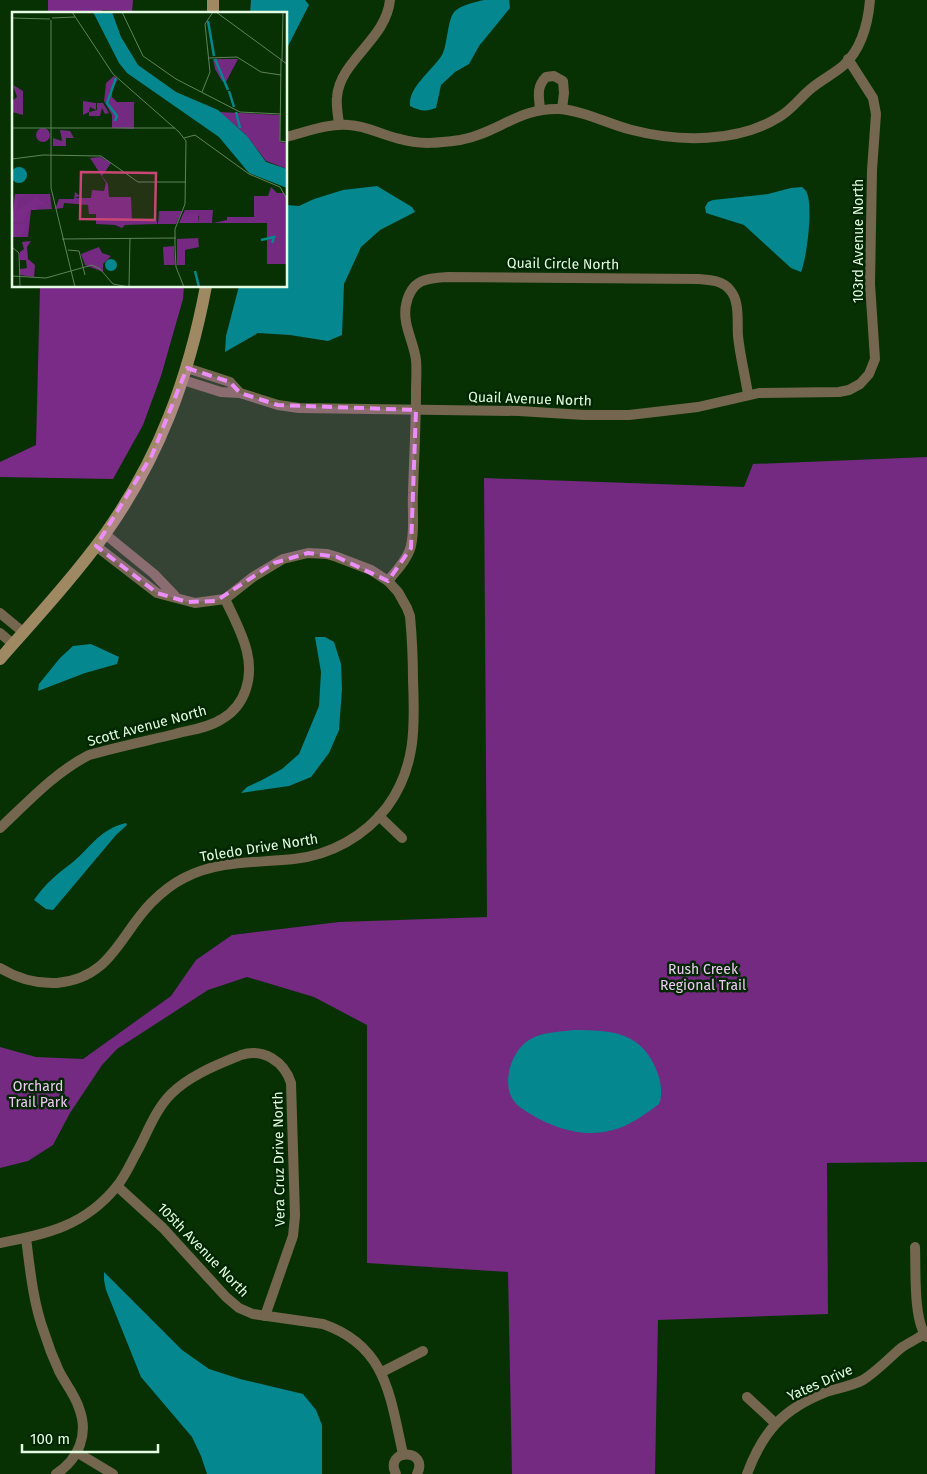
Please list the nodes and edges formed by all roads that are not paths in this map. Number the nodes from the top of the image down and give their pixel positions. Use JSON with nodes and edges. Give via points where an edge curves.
{"nodes":[{"id":1,"x":390,"y":0,"type":"edge"},
{"id":2,"x":870,"y":0,"type":"edge"},
{"id":3,"x":848,"y":59,"type":"junction"},
{"id":4,"x":540,"y":109,"type":"junction"},
{"id":5,"x":562,"y":109,"type":"junction"},
{"id":6,"x":339,"y":124,"type":"junction"},
{"id":7,"x":288,"y":137,"type":"edge"},
{"id":8,"x":206,"y":288,"type":"edge"},
{"id":9,"x":185,"y":374,"type":"junction"},
{"id":10,"x":820,"y":393,"type":"joint"},
{"id":11,"x":748,"y":394,"type":"junction"},
{"id":12,"x":416,"y":410,"type":"junction"},
{"id":13,"x":105,"y":534,"type":"junction"},
{"id":14,"x":96,"y":546,"type":"junction"},
{"id":15,"x":388,"y":580,"type":"junction"},
{"id":16,"x":175,"y":596,"type":"junction"},
{"id":17,"x":225,"y":599,"type":"junction"},
{"id":18,"x":0,"y":613,"type":"edge"},
{"id":19,"x":23,"y":632,"type":"junction"},
{"id":20,"x":0,"y":633,"type":"edge"},
{"id":21,"x":13,"y":644,"type":"junction"},
{"id":22,"x":0,"y":659,"type":"edge"},
{"id":23,"x":379,"y":816,"type":"junction"},
{"id":24,"x":0,"y":828,"type":"edge"},
{"id":25,"x":402,"y":838,"type":"dead end"},
{"id":26,"x":0,"y":968,"type":"edge"},
{"id":27,"x":117,"y":1186,"type":"junction"},
{"id":28,"x":26,"y":1238,"type":"junction"},
{"id":29,"x":0,"y":1243,"type":"edge"},
{"id":30,"x":916,"y":1247,"type":"dead end"},
{"id":31,"x":264,"y":1316,"type":"junction"},
{"id":32,"x":926,"y":1336,"type":"edge"},
{"id":33,"x":422,"y":1352,"type":"dead end"},
{"id":34,"x":382,"y":1372,"type":"junction"},
{"id":35,"x":747,"y":1397,"type":"dead end"},
{"id":36,"x":775,"y":1423,"type":"junction"},
{"id":37,"x":78,"y":1453,"type":"junction"},
{"id":38,"x":403,"y":1454,"type":"junction"},
{"id":39,"x":56,"y":1474,"type":"edge"},
{"id":40,"x":113,"y":1474,"type":"edge"},
{"id":41,"x":396,"y":1474,"type":"edge"},
{"id":42,"x":417,"y":1474,"type":"edge"},
{"id":43,"x":746,"y":1474,"type":"edge"}],
"edges":[{"from":1,"to":6,"type":"street","via":[[383,24],[341,81],[336,107]]},
{"from":2,"to":3,"type":"street","via":[[864,35]]},
{"from":3,"to":5,"type":"street","via":[[781,117],[736,134],[689,138],[662,136],[633,131]]},
{"from":3,"to":10,"type":"street","name":"103rd Avenue North","via":[[873,98],[876,114],[870,284],[875,359],[869,374],[860,384],[849,390]]},
{"from":4,"to":5,"type":"street"},
{"from":4,"to":5,"type":"street","via":[[540,83],[546,77],[554,76],[563,81]]},
{"from":4,"to":6,"type":"street","via":[[479,134],[440,142],[422,143],[370,128]]},
{"from":6,"to":7,"type":"street"},
{"from":8,"to":9,"type":"street"},
{"from":9,"to":12,"type":"street","name":"Quail Avenue North","via":[[221,392],[240,393],[278,405]]},
{"from":9,"to":13,"type":"street","via":[[164,432]]},
{"from":10,"to":11,"type":"street","name":"Quail Avenue North"},
{"from":11,"to":12,"type":"street","name":"Quail Avenue North","via":[[698,407],[629,415]]},
{"from":11,"to":12,"type":"street","name":"Quail Circle North","via":[[735,300],[732,291],[722,283],[698,279],[430,278],[421,280],[406,304],[405,319],[416,360]]},
{"from":12,"to":15,"type":"street","via":[[411,548]]},
{"from":13,"to":14,"type":"street"},
{"from":13,"to":16,"type":"street","via":[[154,574]]},
{"from":14,"to":16,"type":"street","via":[[157,593]]},
{"from":14,"to":19,"type":"street"},
{"from":15,"to":17,"type":"street","via":[[338,557],[308,553],[264,564]]},
{"from":15,"to":23,"type":"street","name":"Toledo Drive North","via":[[410,616],[414,728],[410,758],[403,778]]},
{"from":16,"to":17,"type":"street","via":[[195,603]]},
{"from":17,"to":24,"type":"street","name":"Scott Avenue North","via":[[244,640],[250,668],[247,689],[236,707],[222,720],[202,727],[89,755],[58,775]]},
{"from":18,"to":19,"type":"street"},
{"from":19,"to":21,"type":"street"},
{"from":20,"to":21,"type":"street"},
{"from":21,"to":22,"type":"street"},
{"from":23,"to":25,"type":"street"},
{"from":23,"to":26,"type":"street","name":"Toledo Drive North","via":[[348,841],[318,854],[222,865],[186,877],[150,904],[106,961],[81,977],[39,983],[21,979]]},
{"from":27,"to":28,"type":"street","name":"Vera Cruz Drive North","via":[[84,1217],[57,1230]]},
{"from":27,"to":31,"type":"street","name":"105th Avenue North","via":[[163,1228],[232,1303],[246,1312]]},
{"from":27,"to":31,"type":"street","name":"Vera Cruz Drive North","via":[[160,1109],[180,1086],[248,1053],[263,1054],[277,1062],[288,1075],[293,1092],[296,1216],[293,1236]]},
{"from":28,"to":29,"type":"street","name":"Vera Cruz Drive North"},
{"from":28,"to":37,"type":"street","via":[[43,1330],[59,1371],[79,1408],[82,1436]]},
{"from":30,"to":32,"type":"street","via":[[917,1307]]},
{"from":31,"to":34,"type":"street","name":"105th Avenue North","via":[[309,1321],[334,1328],[354,1339]]},
{"from":32,"to":36,"type":"street","name":"Yates Drive","via":[[902,1348],[861,1381],[798,1406]]},
{"from":33,"to":34,"type":"street"},
{"from":34,"to":38,"type":"street","name":"105th Avenue North"},
{"from":35,"to":36,"type":"street"},
{"from":36,"to":43,"type":"street","name":"Yates Drive","via":[[755,1452]]},
{"from":37,"to":39,"type":"street"},
{"from":37,"to":40,"type":"street"},
{"from":38,"to":41,"type":"street","via":[[394,1462]]},
{"from":38,"to":42,"type":"street","via":[[417,1460]]}]}
